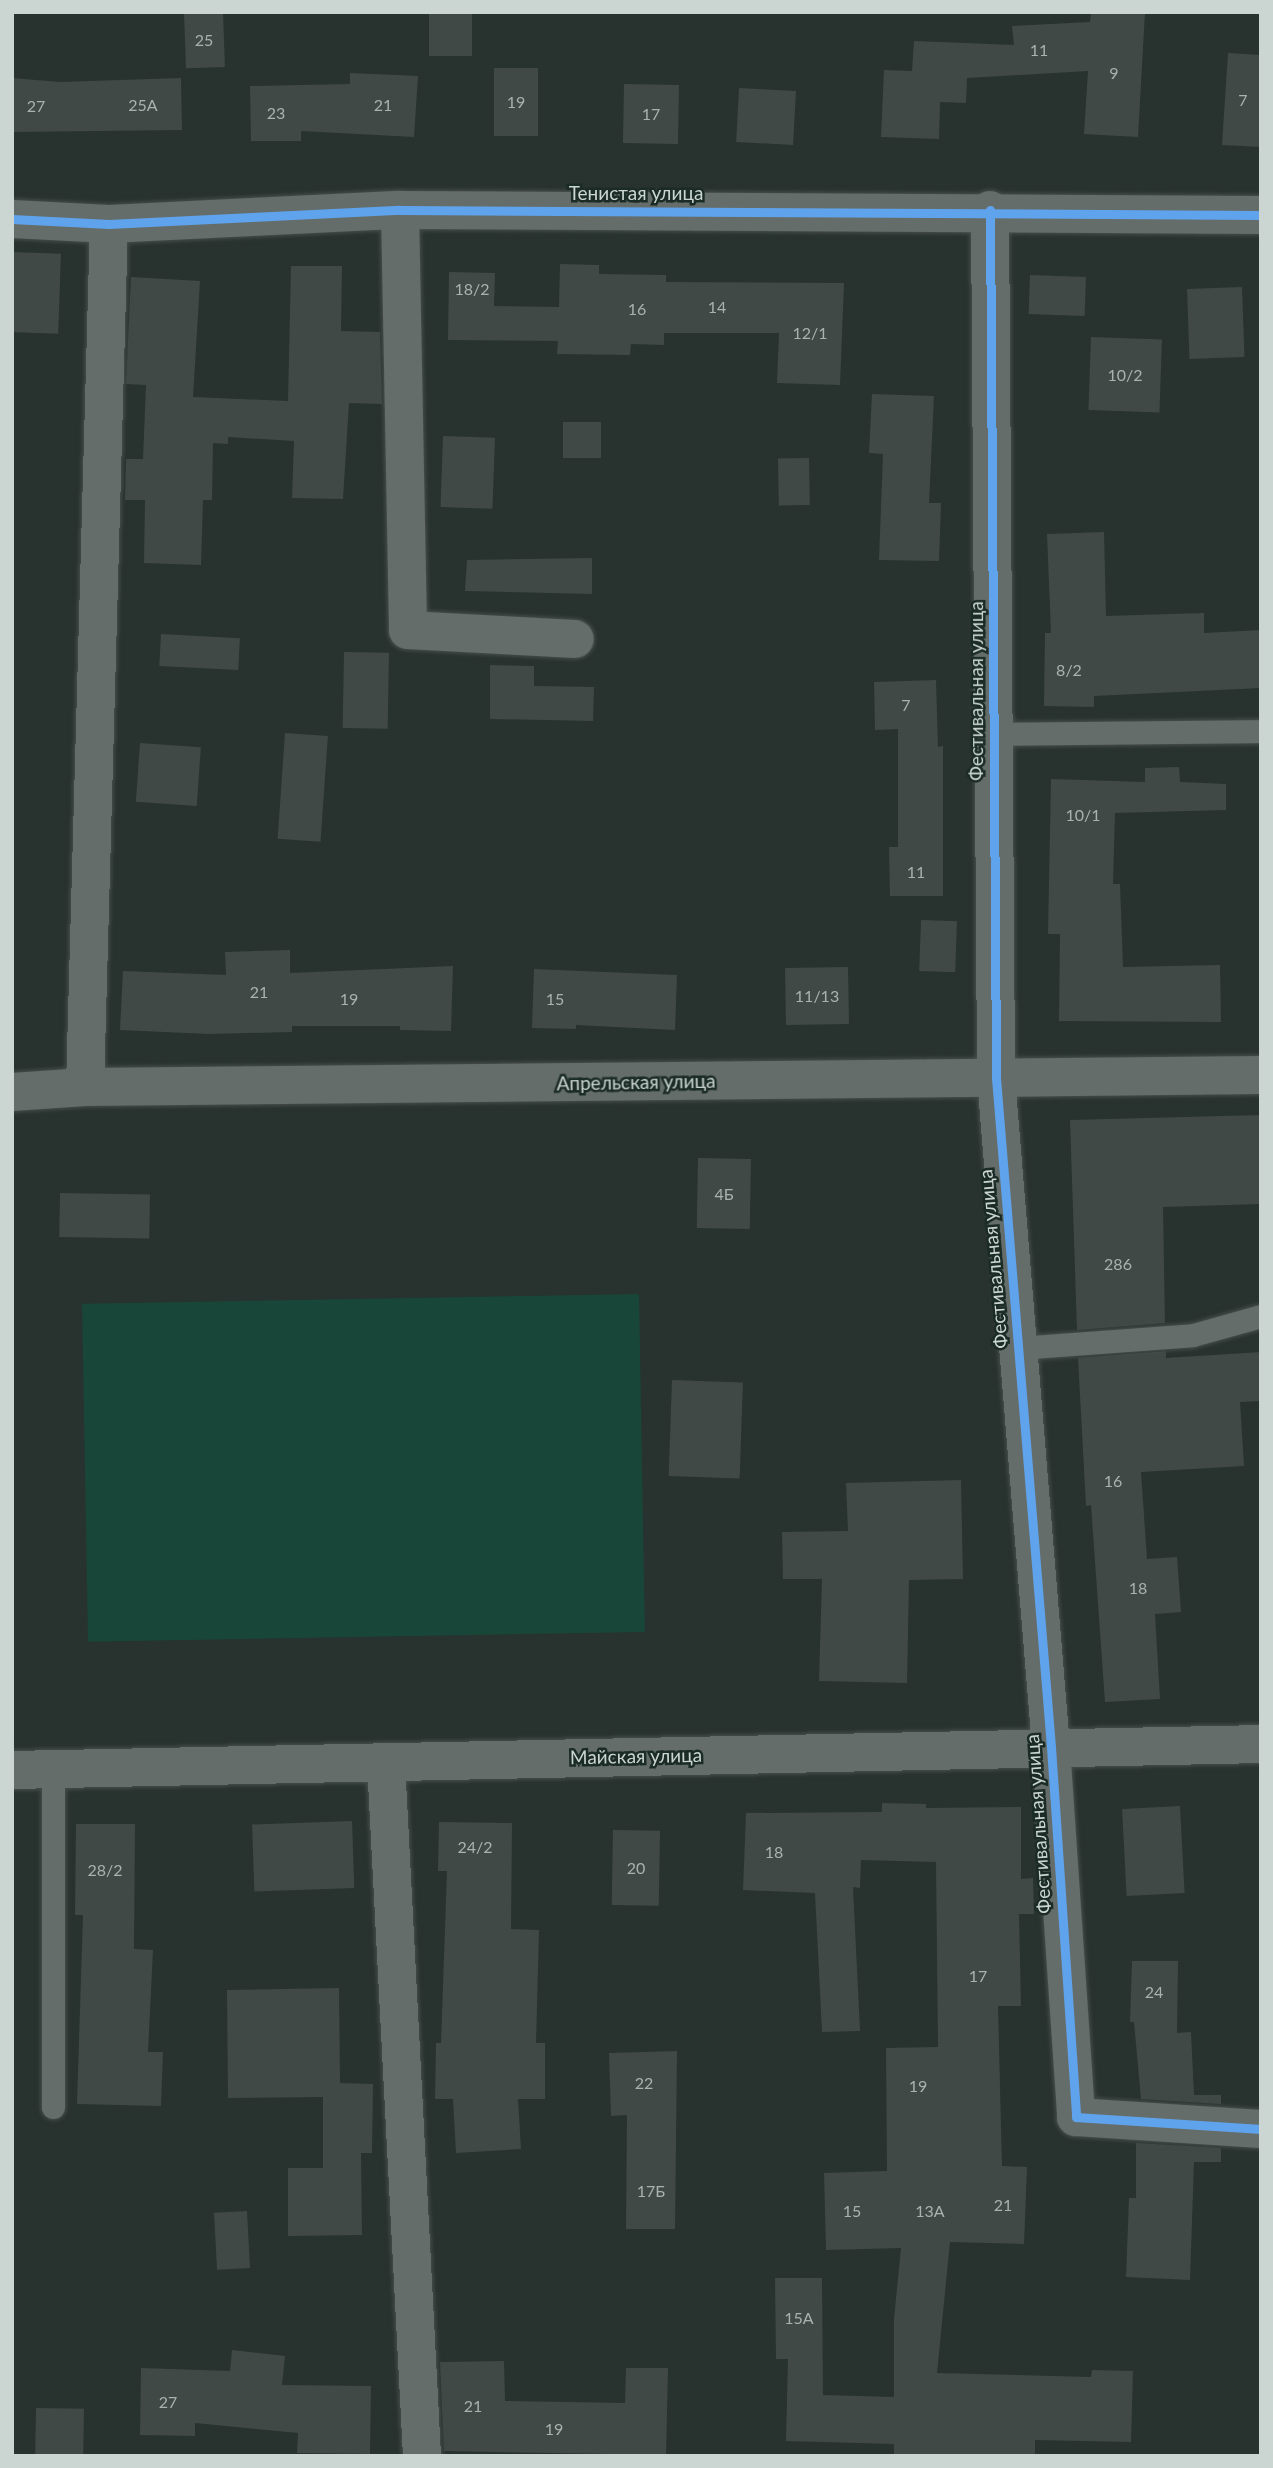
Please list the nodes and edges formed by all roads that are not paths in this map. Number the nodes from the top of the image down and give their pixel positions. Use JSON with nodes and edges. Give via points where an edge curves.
{"nodes":[{"id":1,"x":400,"y":210,"type":"junction"},
{"id":2,"x":990,"y":210,"type":"junction"},
{"id":3,"x":1261,"y":215,"type":"edge"},
{"id":4,"x":12,"y":219,"type":"edge"},
{"id":5,"x":109,"y":224,"type":"junction"},
{"id":6,"x":575,"y":639,"type":"dead end"},
{"id":7,"x":1261,"y":731,"type":"edge"},
{"id":8,"x":994,"y":734,"type":"junction"},
{"id":9,"x":1261,"y":1076,"type":"edge"},
{"id":10,"x":996,"y":1078,"type":"junction"},
{"id":11,"x":85,"y":1087,"type":"junction"},
{"id":12,"x":12,"y":1092,"type":"edge"},
{"id":13,"x":1261,"y":1316,"type":"edge"},
{"id":14,"x":1018,"y":1348,"type":"junction"},
{"id":15,"x":1261,"y":1744,"type":"edge"},
{"id":16,"x":1051,"y":1747,"type":"junction"},
{"id":17,"x":386,"y":1762,"type":"junction"},
{"id":18,"x":53,"y":1769,"type":"junction"},
{"id":19,"x":12,"y":1770,"type":"edge"},
{"id":20,"x":53,"y":2107,"type":"dead end"},
{"id":21,"x":1261,"y":2129,"type":"edge"},
{"id":22,"x":422,"y":2456,"type":"edge"}],
"edges":[{"from":1,"to":2,"type":"street","name":"Тенистая улица"},
{"from":1,"to":5,"type":"street","name":"Тенистая улица"},
{"from":1,"to":6,"type":"street","via":[[408,630]]},
{"from":2,"to":3,"type":"street","name":"Тенистая улица"},
{"from":2,"to":8,"type":"street","name":"Фестивальная улица"},
{"from":4,"to":5,"type":"street","name":"Тенистая улица"},
{"from":5,"to":11,"type":"street"},
{"from":7,"to":8,"type":"lane"},
{"from":8,"to":10,"type":"street","name":"Фестивальная улица"},
{"from":9,"to":10,"type":"street","name":"Апрельская улица"},
{"from":10,"to":11,"type":"street","name":"Апрельская улица"},
{"from":10,"to":14,"type":"street","name":"Фестивальная улица"},
{"from":11,"to":12,"type":"street","name":"Апрельская улица"},
{"from":13,"to":14,"type":"lane","via":[[1193,1335]]},
{"from":14,"to":16,"type":"street","name":"Фестивальная улица"},
{"from":15,"to":16,"type":"street","name":"Майская улица"},
{"from":16,"to":17,"type":"street","name":"Майская улица"},
{"from":16,"to":21,"type":"street","name":"Фестивальная улица","via":[[1076,2117]]},
{"from":17,"to":18,"type":"street","name":"Майская улица"},
{"from":17,"to":22,"type":"street"},
{"from":18,"to":19,"type":"street","name":"Майская улица"},
{"from":18,"to":20,"type":"lane"}]}
